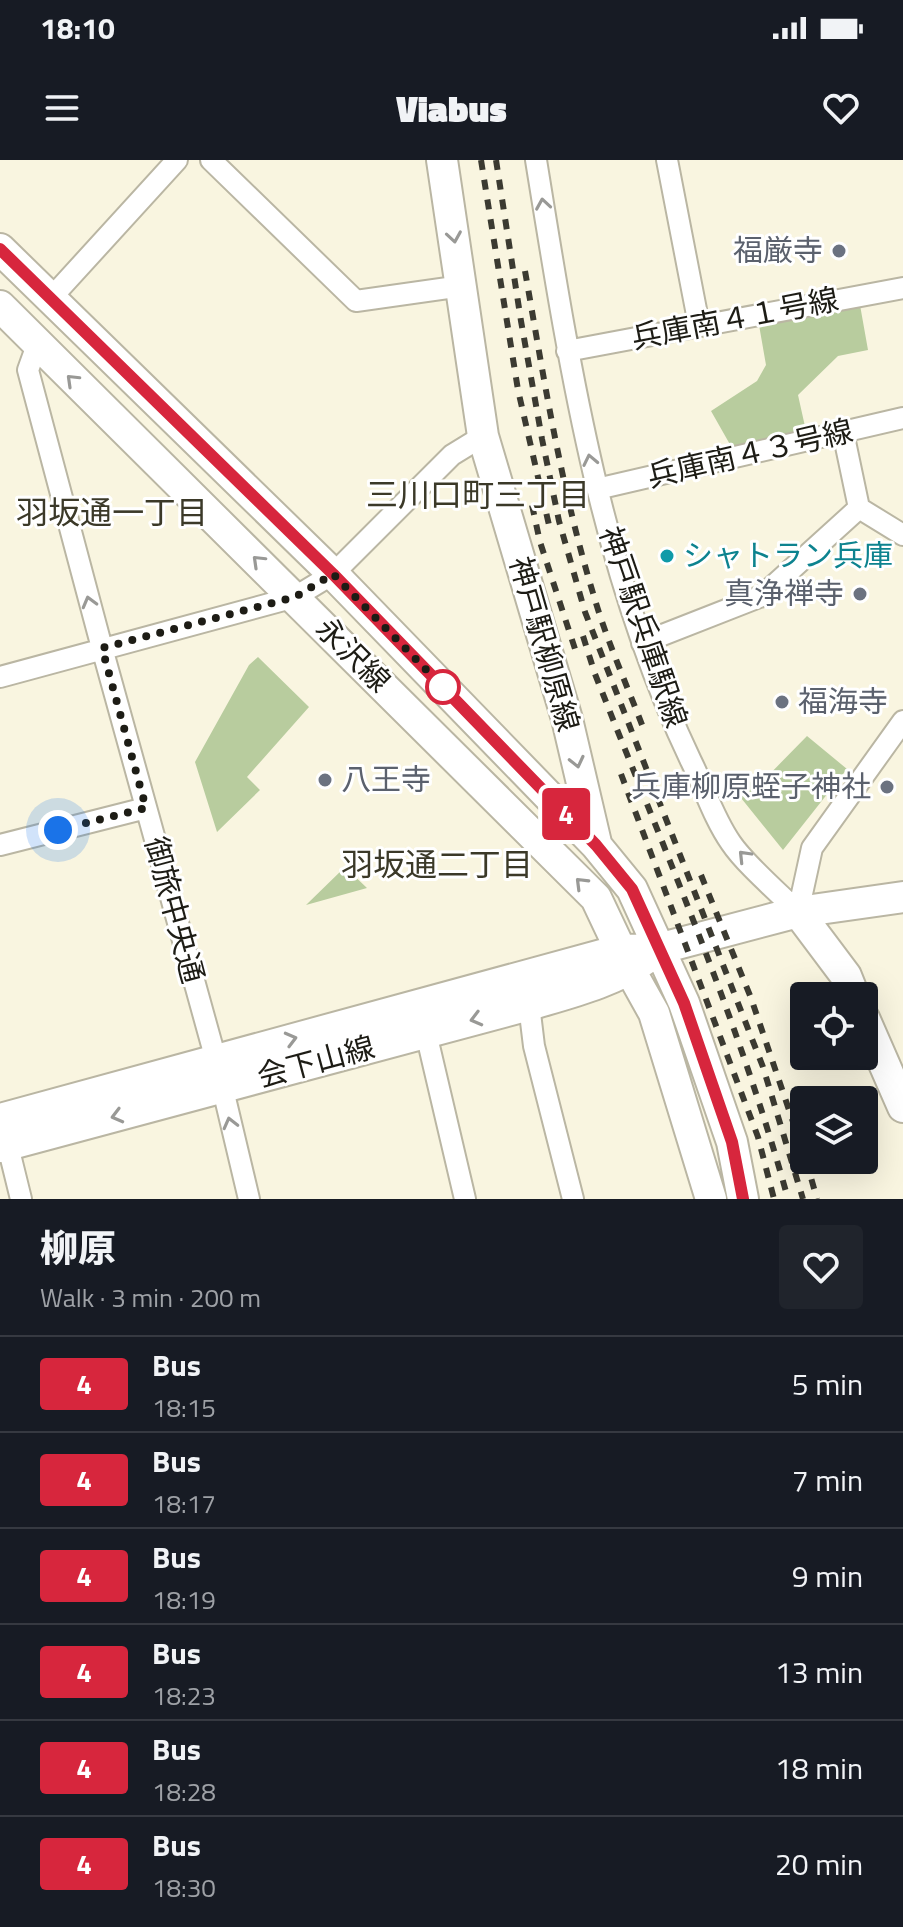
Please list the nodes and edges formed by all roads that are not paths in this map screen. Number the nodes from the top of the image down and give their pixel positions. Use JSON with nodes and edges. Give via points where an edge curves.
{"nodes":[{"id":1,"x":177,"y":160,"type":"edge"},
{"id":2,"x":211,"y":160,"type":"edge"},
{"id":3,"x":442,"y":160,"type":"edge"},
{"id":4,"x":536,"y":160,"type":"edge"},
{"id":5,"x":667,"y":160,"type":"edge"},
{"id":6,"x":0,"y":249,"type":"edge"},
{"id":7,"x":462,"y":286,"type":"junction"},
{"id":8,"x":903,"y":288,"type":"edge"},
{"id":9,"x":52,"y":297,"type":"junction"},
{"id":10,"x":3,"y":314,"type":"edge"},
{"id":11,"x":699,"y":325,"type":"junction"},
{"id":12,"x":37,"y":345,"type":"junction"},
{"id":13,"x":567,"y":351,"type":"junction"},
{"id":14,"x":903,"y":418,"type":"edge"},
{"id":15,"x":843,"y":432,"type":"junction"},
{"id":16,"x":483,"y":436,"type":"junction"},
{"id":17,"x":597,"y":489,"type":"junction"},
{"id":18,"x":859,"y":508,"type":"junction"},
{"id":19,"x":903,"y":535,"type":"edge"},
{"id":20,"x":333,"y":574,"type":"junction"},
{"id":21,"x":295,"y":597,"type":"junction"},
{"id":22,"x":642,"y":643,"type":"junction"},
{"id":23,"x":102,"y":648,"type":"junction"},
{"id":24,"x":0,"y":677,"type":"edge"},
{"id":25,"x":903,"y":721,"type":"edge"},
{"id":26,"x":146,"y":808,"type":"junction"},
{"id":27,"x":0,"y":845,"type":"edge"},
{"id":28,"x":596,"y":845,"type":"junction"},
{"id":29,"x":903,"y":897,"type":"edge"},
{"id":30,"x":798,"y":912,"type":"junction"},
{"id":31,"x":658,"y":949,"type":"junction"},
{"id":32,"x":625,"y":960,"type":"junction"},
{"id":33,"x":848,"y":982,"type":"edge"},
{"id":34,"x":529,"y":1005,"type":"junction"},
{"id":35,"x":426,"y":1033,"type":"junction"},
{"id":36,"x":878,"y":1050,"type":"edge"},
{"id":37,"x":219,"y":1074,"type":"junction"},
{"id":38,"x":903,"y":1107,"type":"edge"},
{"id":39,"x":3,"y":1137,"type":"edge"},
{"id":40,"x":21,"y":1199,"type":"edge"},
{"id":41,"x":249,"y":1199,"type":"edge"},
{"id":42,"x":465,"y":1199,"type":"edge"},
{"id":43,"x":573,"y":1199,"type":"edge"},
{"id":44,"x":711,"y":1199,"type":"edge"},
{"id":45,"x":743,"y":1199,"type":"edge"}],
"edges":[{"from":1,"to":9,"type":"street"},
{"from":2,"to":7,"type":"street","via":[[356,301]]},
{"from":3,"to":7,"type":"street","name":"神戸駅柳原線","one_way":true},
{"from":13,"to":4,"type":"street","name":"神戸駅兵庫駅線","one_way":true},
{"from":5,"to":11,"type":"street"},
{"from":6,"to":9,"type":"street","name":"永沢線"},
{"from":7,"to":16,"type":"street","name":"神戸駅柳原線"},
{"from":8,"to":11,"type":"street","name":"兵庫南４１号線"},
{"from":9,"to":20,"type":"street","name":"永沢線"},
{"from":10,"to":12,"type":"street","name":"永沢線"},
{"from":11,"to":13,"type":"street","name":"兵庫南４１号線"},
{"from":21,"to":12,"type":"street","name":"永沢線","one_way":true},
{"from":23,"to":12,"type":"street","name":"御旅中央通","one_way":true,"via":[[28,370]]},
{"from":17,"to":13,"type":"street","name":"神戸駅兵庫駅線","one_way":true},
{"from":14,"to":15,"type":"street","name":"兵庫南４３号線"},
{"from":15,"to":17,"type":"street","name":"兵庫南４３号線"},
{"from":15,"to":18,"type":"street"},
{"from":16,"to":20,"type":"street","via":[[452,455]]},
{"from":16,"to":28,"type":"street","name":"神戸駅柳原線","one_way":true,"via":[[567,719]]},
{"from":17,"to":22,"type":"street","name":"神戸駅兵庫駅線"},
{"from":18,"to":19,"type":"street"},
{"from":18,"to":22,"type":"street","via":[[762,596]]},
{"from":20,"to":21,"type":"street"},
{"from":20,"to":28,"type":"street","name":"永沢線"},
{"from":21,"to":23,"type":"street"},
{"from":32,"to":21,"type":"street","name":"永沢線","one_way":true,"via":[[596,898]]},
{"from":30,"to":22,"type":"street","name":"神戸駅兵庫駅線","one_way":true,"via":[[731,843]]},
{"from":23,"to":24,"type":"street"},
{"from":23,"to":26,"type":"street","name":"御旅中央通"},
{"from":25,"to":30,"type":"street","via":[[812,848]]},
{"from":26,"to":27,"type":"street"},
{"from":26,"to":37,"type":"street","name":"御旅中央通"},
{"from":28,"to":31,"type":"street","name":"永沢線","via":[[632,889]]},
{"from":29,"to":30,"type":"street"},
{"from":30,"to":31,"type":"street"},
{"from":30,"to":33,"type":"street","name":"神戸駅兵庫駅線"},
{"from":31,"to":32,"type":"street"},
{"from":31,"to":45,"type":"street","name":"永沢線","via":[[684,1003],[732,1142]]},
{"from":32,"to":34,"type":"street","name":"会下山線","via":[[591,986]]},
{"from":37,"to":32,"type":"street","name":"会下山線","one_way":true},
{"from":32,"to":44,"type":"street","name":"永沢線","via":[[654,1013]]},
{"from":34,"to":35,"type":"street","name":"会下山線","one_way":true},
{"from":34,"to":43,"type":"street","via":[[534,1046]]},
{"from":35,"to":37,"type":"street","name":"会下山線"},
{"from":35,"to":42,"type":"street"},
{"from":36,"to":38,"type":"street"},
{"from":37,"to":39,"type":"street","name":"会下山線"},
{"from":41,"to":37,"type":"street","name":"御旅中央通","one_way":true},
{"from":39,"to":40,"type":"street"}]}
